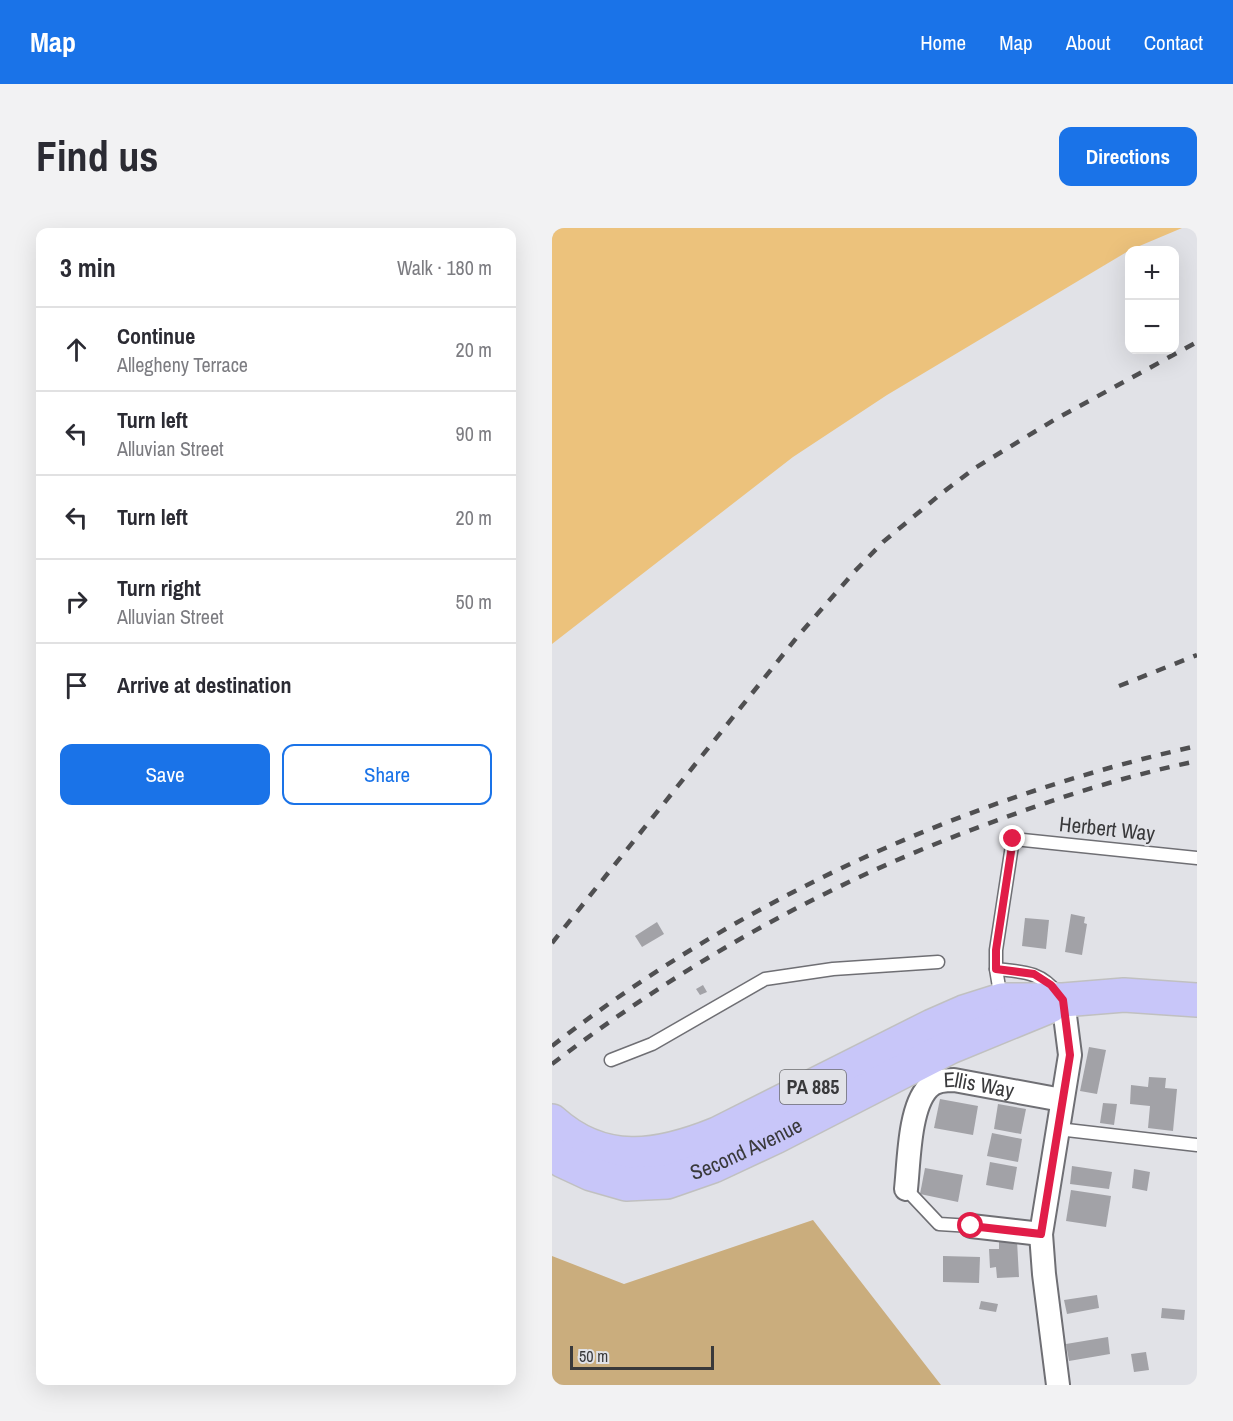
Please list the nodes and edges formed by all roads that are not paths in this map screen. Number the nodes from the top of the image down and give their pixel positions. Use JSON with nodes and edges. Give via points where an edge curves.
{"nodes":[{"id":1,"x":1197,"y":858,"type":"edge"},
{"id":2,"x":938,"y":962,"type":"dead end"},
{"id":3,"x":996,"y":969,"type":"junction"},
{"id":4,"x":1002,"y":1000,"type":"junction"},
{"id":5,"x":1063,"y":1000,"type":"junction"},
{"id":6,"x":1197,"y":1000,"type":"edge"},
{"id":7,"x":611,"y":1060,"type":"dead end"},
{"id":8,"x":1062,"y":1100,"type":"junction"},
{"id":9,"x":1058,"y":1130,"type":"junction"},
{"id":10,"x":556,"y":1135,"type":"edge"},
{"id":11,"x":1197,"y":1145,"type":"edge"},
{"id":12,"x":906,"y":1189,"type":"joint"},
{"id":13,"x":971,"y":1226,"type":"joint"},
{"id":14,"x":1041,"y":1234,"type":"junction"},
{"id":15,"x":1058,"y":1385,"type":"edge"}],
"edges":[{"from":1,"to":3,"type":"lane","name":"Herbert Way","via":[[1013,839]]},
{"from":2,"to":7,"type":"lane","via":[[833,969],[765,979],[652,1044]]},
{"from":3,"to":4,"type":"lane"},
{"from":3,"to":5,"type":"lane","via":[[1034,974],[1051,985]]},
{"from":4,"to":5,"type":"main road","name":"Second Avenue","number":"PA 885"},
{"from":4,"to":10,"type":"main road","name":"Second Avenue","number":"PA 885","via":[[932,1026],[748,1120],[684,1147],[652,1154],[615,1152]]},
{"from":5,"to":6,"type":"main road","name":"Second Avenue","number":"PA 885","via":[[1124,995]]},
{"from":5,"to":8,"type":"street","via":[[1070,1055]]},
{"from":5,"to":10,"type":"main road","name":"Second Avenue","number":"PA 885","via":[[951,1047],[713,1166],[667,1182],[626,1184],[591,1174],[563,1161]]},
{"from":8,"to":9,"type":"street"},
{"from":8,"to":12,"type":"street","name":"Ellis Way","via":[[954,1080],[932,1084],[920,1102],[914,1122]]},
{"from":9,"to":11,"type":"lane"},
{"from":9,"to":14,"type":"street"},
{"from":12,"to":13,"type":"lane","via":[[939,1224]]},
{"from":13,"to":14,"type":"street"},
{"from":14,"to":15,"type":"street"}]}
